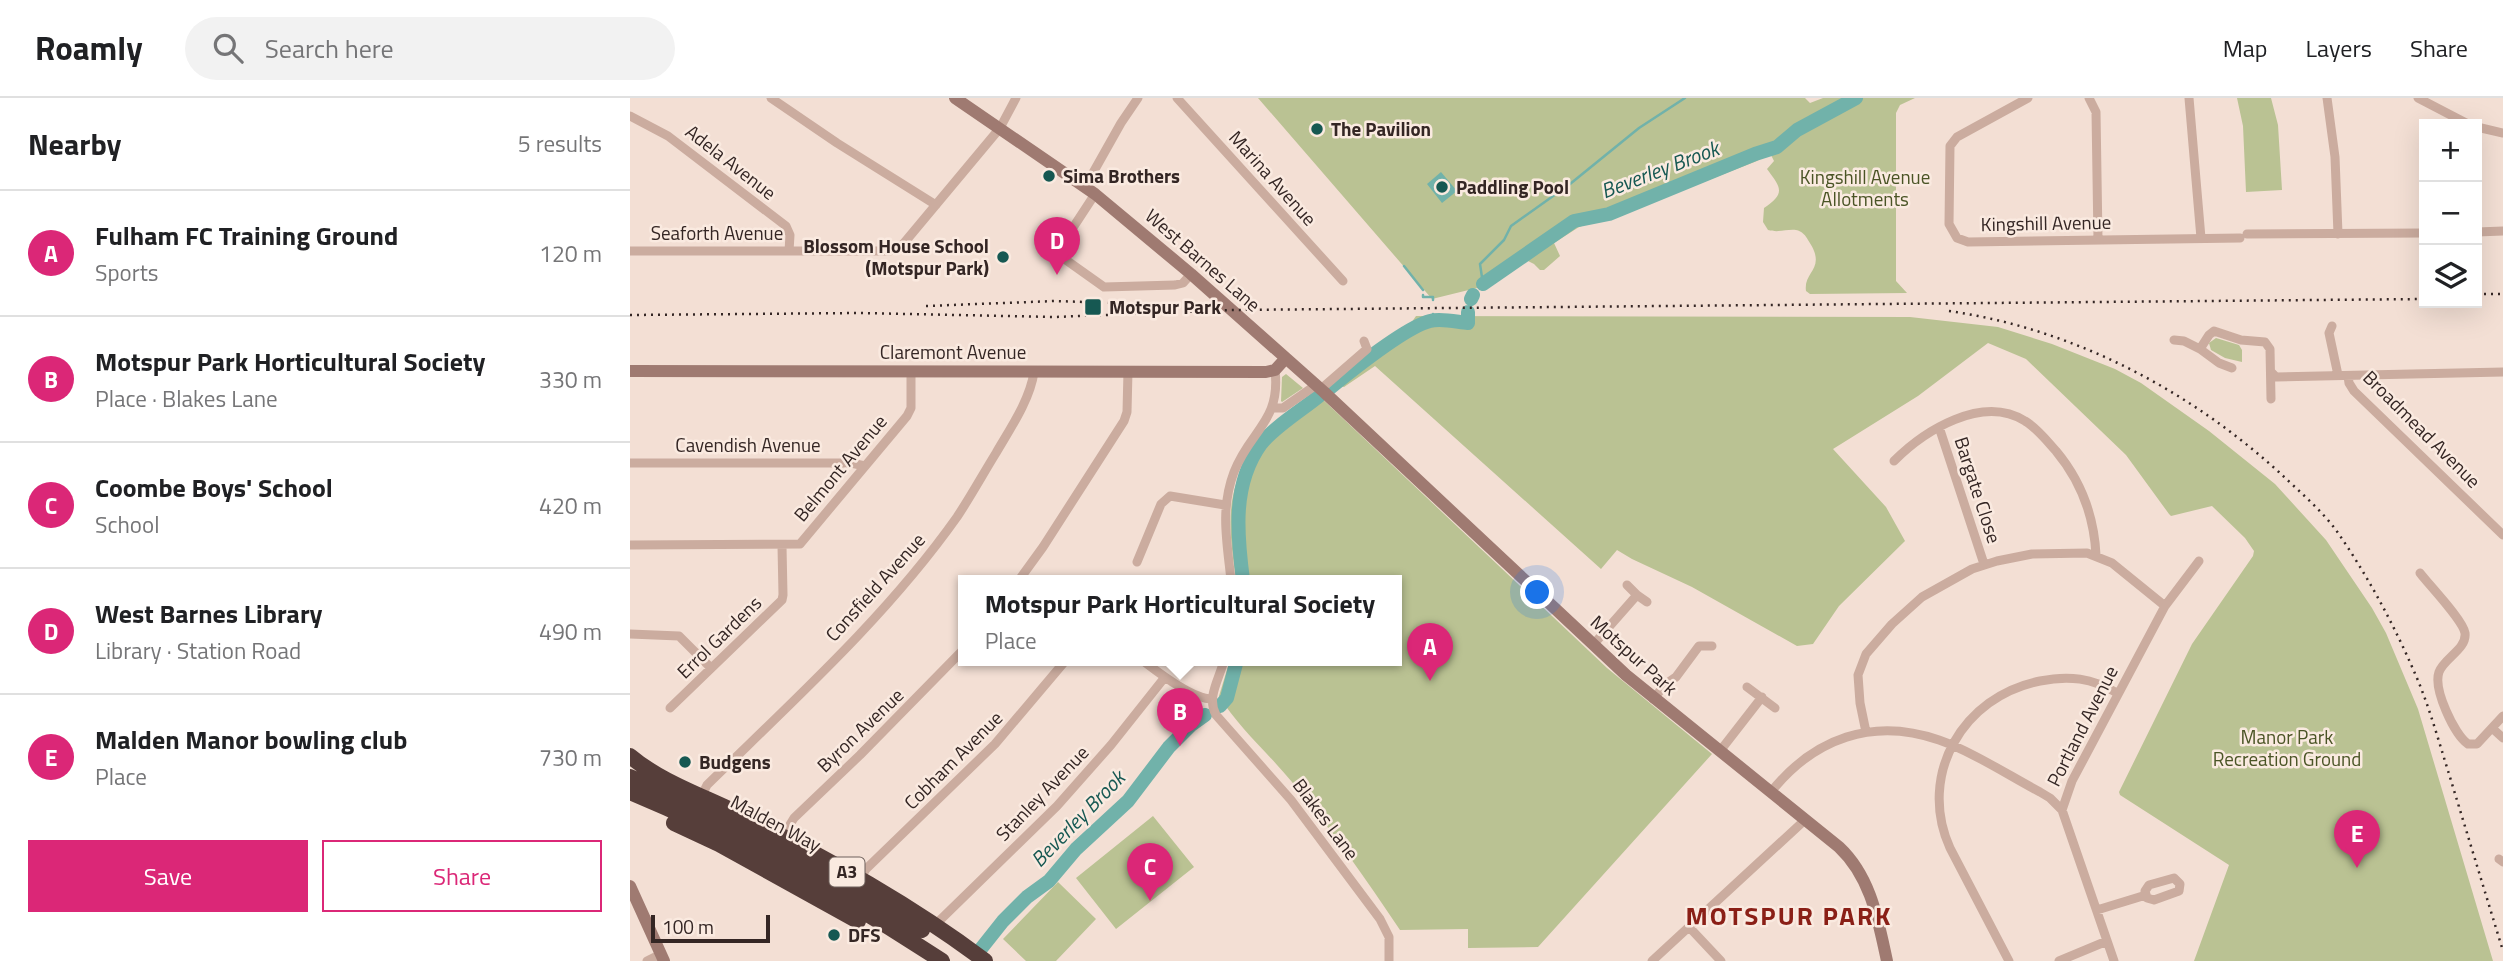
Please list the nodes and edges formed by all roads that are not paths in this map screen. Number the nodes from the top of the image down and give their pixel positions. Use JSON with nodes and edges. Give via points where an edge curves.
{"nodes":[{"id":1,"x":771,"y":98,"type":"edge"},
{"id":2,"x":955,"y":98,"type":"edge"},
{"id":3,"x":1016,"y":98,"type":"edge"},
{"id":4,"x":1138,"y":98,"type":"edge"},
{"id":5,"x":1177,"y":98,"type":"edge"},
{"id":6,"x":2028,"y":98,"type":"edge"},
{"id":7,"x":2089,"y":98,"type":"edge"},
{"id":8,"x":2189,"y":98,"type":"edge"},
{"id":9,"x":2327,"y":98,"type":"edge"},
{"id":10,"x":2418,"y":98,"type":"edge"},
{"id":11,"x":630,"y":116,"type":"edge"},
{"id":12,"x":2458,"y":119,"type":"edge"},
{"id":13,"x":1000,"y":128,"type":"junction"},
{"id":14,"x":2482,"y":128,"type":"edge"},
{"id":15,"x":2503,"y":133,"type":"edge"},
{"id":16,"x":1090,"y":191,"type":"junction"},
{"id":17,"x":936,"y":205,"type":"junction"},
{"id":18,"x":2503,"y":231,"type":"edge"},
{"id":19,"x":2482,"y":232,"type":"edge"},
{"id":20,"x":2338,"y":233,"type":"junction"},
{"id":21,"x":2419,"y":233,"type":"edge"},
{"id":22,"x":2201,"y":238,"type":"junction"},
{"id":23,"x":2098,"y":240,"type":"junction"},
{"id":24,"x":630,"y":251,"type":"edge"},
{"id":25,"x":789,"y":251,"type":"junction"},
{"id":26,"x":1191,"y":274,"type":"junction"},
{"id":27,"x":1343,"y":281,"type":"dead end"},
{"id":28,"x":2332,"y":326,"type":"dead end"},
{"id":29,"x":2174,"y":340,"type":"dead end"},
{"id":30,"x":1364,"y":341,"type":"dead end"},
{"id":31,"x":2200,"y":349,"type":"junction"},
{"id":32,"x":1285,"y":359,"type":"junction"},
{"id":33,"x":2232,"y":368,"type":"dead end"},
{"id":34,"x":1275,"y":370,"type":"junction"},
{"id":35,"x":1128,"y":371,"type":"junction"},
{"id":36,"x":630,"y":372,"type":"edge"},
{"id":37,"x":911,"y":372,"type":"junction"},
{"id":38,"x":1034,"y":372,"type":"junction"},
{"id":39,"x":2271,"y":372,"type":"junction"},
{"id":40,"x":2503,"y":372,"type":"edge"},
{"id":41,"x":2343,"y":376,"type":"junction"},
{"id":42,"x":1320,"y":388,"type":"junction"},
{"id":43,"x":2270,"y":399,"type":"dead end"},
{"id":44,"x":1272,"y":408,"type":"junction"},
{"id":45,"x":1939,"y":427,"type":"junction"},
{"id":46,"x":1894,"y":461,"type":"dead end"},
{"id":47,"x":630,"y":463,"type":"edge"},
{"id":48,"x":865,"y":466,"type":"junction"},
{"id":49,"x":1225,"y":505,"type":"junction"},
{"id":50,"x":2503,"y":535,"type":"edge"},
{"id":51,"x":630,"y":545,"type":"edge"},
{"id":52,"x":782,"y":546,"type":"junction"},
{"id":53,"x":2096,"y":555,"type":"junction"},
{"id":54,"x":2199,"y":561,"type":"dead end"},
{"id":55,"x":1137,"y":562,"type":"dead end"},
{"id":56,"x":1984,"y":564,"type":"junction"},
{"id":57,"x":2420,"y":573,"type":"dead end"},
{"id":58,"x":1023,"y":575,"type":"edge"},
{"id":59,"x":1230,"y":575,"type":"edge"},
{"id":60,"x":1627,"y":585,"type":"dead end"},
{"id":61,"x":1637,"y":595,"type":"junction"},
{"id":62,"x":1647,"y":602,"type":"dead end"},
{"id":63,"x":2165,"y":606,"type":"junction"},
{"id":64,"x":630,"y":634,"type":"edge"},
{"id":65,"x":1593,"y":645,"type":"junction"},
{"id":66,"x":1712,"y":646,"type":"dead end"},
{"id":67,"x":958,"y":655,"type":"edge"},
{"id":68,"x":1061,"y":666,"type":"edge"},
{"id":69,"x":1150,"y":666,"type":"edge"},
{"id":70,"x":1222,"y":666,"type":"edge"},
{"id":71,"x":711,"y":668,"type":"junction"},
{"id":72,"x":1165,"y":677,"type":"junction"},
{"id":73,"x":1747,"y":687,"type":"dead end"},
{"id":74,"x":2117,"y":693,"type":"junction"},
{"id":75,"x":1762,"y":697,"type":"junction"},
{"id":76,"x":1212,"y":699,"type":"junction"},
{"id":77,"x":1653,"y":699,"type":"junction"},
{"id":78,"x":670,"y":708,"type":"dead end"},
{"id":79,"x":1776,"y":709,"type":"dead end"},
{"id":80,"x":2503,"y":716,"type":"edge"},
{"id":81,"x":2492,"y":728,"type":"junction"},
{"id":82,"x":1866,"y":732,"type":"junction"},
{"id":83,"x":2503,"y":738,"type":"edge"},
{"id":84,"x":1952,"y":745,"type":"junction"},
{"id":85,"x":1720,"y":751,"type":"junction"},
{"id":86,"x":630,"y":756,"type":"edge"},
{"id":87,"x":630,"y":777,"type":"edge"},
{"id":88,"x":630,"y":792,"type":"edge"},
{"id":89,"x":1772,"y":792,"type":"junction"},
{"id":90,"x":702,"y":795,"type":"junction"},
{"id":91,"x":630,"y":803,"type":"edge"},
{"id":92,"x":2062,"y":810,"type":"junction"},
{"id":93,"x":1806,"y":819,"type":"junction"},
{"id":94,"x":783,"y":836,"type":"junction"},
{"id":95,"x":860,"y":879,"type":"junction"},
{"id":96,"x":825,"y":881,"type":"junction"},
{"id":97,"x":630,"y":886,"type":"edge"},
{"id":98,"x":2146,"y":895,"type":"dead end"},
{"id":99,"x":2097,"y":910,"type":"junction"},
{"id":100,"x":935,"y":925,"type":"junction"},
{"id":101,"x":1689,"y":927,"type":"junction"},
{"id":102,"x":2108,"y":940,"type":"junction"},
{"id":103,"x":663,"y":958,"type":"edge"},
{"id":104,"x":646,"y":961,"type":"edge"},
{"id":105,"x":931,"y":961,"type":"edge"},
{"id":106,"x":942,"y":961,"type":"edge"},
{"id":107,"x":969,"y":961,"type":"edge"},
{"id":108,"x":985,"y":961,"type":"edge"},
{"id":109,"x":1389,"y":961,"type":"edge"},
{"id":110,"x":1652,"y":961,"type":"edge"},
{"id":111,"x":1721,"y":961,"type":"edge"},
{"id":112,"x":1888,"y":961,"type":"edge"},
{"id":113,"x":2009,"y":961,"type":"edge"},
{"id":114,"x":2059,"y":961,"type":"edge"},
{"id":115,"x":2114,"y":961,"type":"edge"}],
"edges":[{"from":1,"to":17,"type":"street"},
{"from":2,"to":13,"type":"street","name":"West Barnes Lane"},
{"from":3,"to":13,"type":"street","name":"Seaforth Avenue"},
{"from":4,"to":16,"type":"street","via":[[1121,123]]},
{"from":5,"to":27,"type":"street","name":"Marina Avenue"},
{"from":6,"to":23,"type":"street","name":"Kingshill Avenue","via":[[1957,137],[1950,146],[1950,229],[1968,242]]},
{"from":7,"to":23,"type":"street","via":[[2096,112]]},
{"from":8,"to":22,"type":"street"},
{"from":9,"to":20,"type":"street","via":[[2336,157]]},
{"from":10,"to":12,"type":"street"},
{"from":11,"to":25,"type":"street","name":"Adela Avenue","via":[[668,136],[786,226]]},
{"from":13,"to":16,"type":"street","name":"West Barnes Lane"},
{"from":13,"to":17,"type":"street","name":"Seaforth Avenue"},
{"from":14,"to":15,"type":"street"},
{"from":16,"to":26,"type":"street","name":"West Barnes Lane"},
{"from":16,"to":26,"type":"street","via":[[1059,255],[1104,287],[1175,285]]},
{"from":17,"to":25,"type":"street","name":"Seaforth Avenue","via":[[894,250]]},
{"from":18,"to":19,"type":"street"},
{"from":20,"to":21,"type":"street","name":"Kingshill Avenue"},
{"from":20,"to":22,"type":"street","name":"Kingshill Avenue"},
{"from":22,"to":23,"type":"street","name":"Kingshill Avenue"},
{"from":24,"to":25,"type":"street","name":"Seaforth Avenue"},
{"from":26,"to":32,"type":"street","name":"West Barnes Lane"},
{"from":28,"to":41,"type":"street","name":"Broadmead Avenue","via":[[2329,333]]},
{"from":29,"to":31,"type":"street"},
{"from":30,"to":42,"type":"street","via":[[1367,349]]},
{"from":31,"to":33,"type":"street"},
{"from":31,"to":39,"type":"street","via":[[2214,331],[2263,341],[2270,349]]},
{"from":32,"to":34,"type":"street"},
{"from":32,"to":42,"type":"street","name":"West Barnes Lane"},
{"from":34,"to":35,"type":"street","name":"Claremont Avenue"},
{"from":34,"to":44,"type":"street"},
{"from":35,"to":38,"type":"street","name":"Claremont Avenue"},
{"from":35,"to":58,"type":"street","via":[[1124,421]]},
{"from":36,"to":37,"type":"street","name":"Claremont Avenue"},
{"from":37,"to":38,"type":"street","name":"Claremont Avenue"},
{"from":37,"to":48,"type":"street","name":"Belmont Avenue","via":[[910,412]]},
{"from":38,"to":90,"type":"street","name":"Consfield Avenue","via":[[1008,433],[958,516],[929,554],[873,620]]},
{"from":39,"to":41,"type":"street","via":[[2276,377]]},
{"from":39,"to":43,"type":"street"},
{"from":40,"to":41,"type":"street"},
{"from":41,"to":50,"type":"street","name":"Broadmead Avenue"},
{"from":42,"to":44,"type":"street","via":[[1283,408]]},
{"from":42,"to":65,"type":"street","name":"Motspur Park"},
{"from":44,"to":49,"type":"street","via":[[1238,463]]},
{"from":45,"to":46,"type":"street","name":"Bargate Close"},
{"from":45,"to":53,"type":"street","name":"Bargate Close","via":[[1972,414],[1998,412],[2024,420],[2078,480]]},
{"from":45,"to":56,"type":"street","name":"Bargate Close"},
{"from":47,"to":48,"type":"street","name":"Cavendish Avenue"},
{"from":48,"to":52,"type":"street","name":"Belmont Avenue","via":[[800,544]]},
{"from":49,"to":55,"type":"street","via":[[1170,496],[1161,504]]},
{"from":49,"to":59,"type":"street"},
{"from":51,"to":52,"type":"street","name":"Belmont Avenue"},
{"from":52,"to":71,"type":"street","name":"Errol Gardens","via":[[782,600]]},
{"from":53,"to":56,"type":"street","via":[[2044,553]]},
{"from":53,"to":63,"type":"street"},
{"from":54,"to":63,"type":"street","name":"Portland Avenue"},
{"from":56,"to":82,"type":"street","via":[[1922,597],[1866,654],[1858,688]]},
{"from":57,"to":81,"type":"street","via":[[2465,635],[2438,677],[2454,731],[2472,745]]},
{"from":60,"to":61,"type":"street"},
{"from":61,"to":62,"type":"street"},
{"from":61,"to":65,"type":"street"},
{"from":63,"to":74,"type":"street","name":"Portland Avenue"},
{"from":64,"to":71,"type":"street","via":[[680,636]]},
{"from":65,"to":77,"type":"street","name":"Motspur Park"},
{"from":66,"to":77,"type":"street","via":[[1699,646]]},
{"from":67,"to":94,"type":"street","name":"Byron Avenue","via":[[794,818]]},
{"from":68,"to":95,"type":"street","name":"Cobham Avenue","via":[[995,744]]},
{"from":69,"to":72,"type":"street"},
{"from":70,"to":76,"type":"street"},
{"from":71,"to":78,"type":"street","name":"Errol Gardens"},
{"from":72,"to":76,"type":"street"},
{"from":72,"to":100,"type":"street","name":"Stanley Avenue","via":[[1057,806]]},
{"from":73,"to":75,"type":"street"},
{"from":74,"to":84,"type":"street","via":[[2081,678],[2021,685],[1991,701],[1965,725]]},
{"from":74,"to":92,"type":"street","name":"Portland Avenue"},
{"from":75,"to":79,"type":"street"},
{"from":75,"to":85,"type":"street"},
{"from":76,"to":109,"type":"street","name":"Blakes Lane","via":[[1221,722],[1291,800],[1380,919],[1389,937]]},
{"from":77,"to":85,"type":"street","name":"Motspur Park"},
{"from":80,"to":81,"type":"street"},
{"from":81,"to":83,"type":"street"},
{"from":82,"to":84,"type":"street","via":[[1915,734]]},
{"from":82,"to":89,"type":"street","via":[[1812,752],[1795,764]]},
{"from":84,"to":92,"type":"street","via":[[2050,798]]},
{"from":84,"to":113,"type":"street","via":[[1939,791],[1943,830]]},
{"from":85,"to":89,"type":"street","name":"Motspur Park"},
{"from":86,"to":90,"type":"highway","number":"A3","via":[[647,770]]},
{"from":87,"to":96,"type":"highway","name":"Malden Way","number":"A3","via":[[722,818]]},
{"from":88,"to":96,"type":"highway","name":"Malden Way","number":"A3"},
{"from":89,"to":93,"type":"street","name":"Motspur Park"},
{"from":90,"to":94,"type":"highway","number":"A3"},
{"from":91,"to":105,"type":"highway","number":"A3","via":[[719,844]]},
{"from":92,"to":99,"type":"street","name":"Portland Avenue"},
{"from":93,"to":101,"type":"street"},
{"from":93,"to":112,"type":"street","name":"Motspur Park","via":[[1860,872]]},
{"from":94,"to":95,"type":"highway","number":"A3"},
{"from":95,"to":100,"type":"highway","number":"A3"},
{"from":96,"to":106,"type":"highway","name":"Malden Way","number":"A3"},
{"from":96,"to":107,"type":"highway","name":"Malden Way","number":"A3"},
{"from":97,"to":103,"type":"street"},
{"from":98,"to":99,"type":"street"},
{"from":99,"to":102,"type":"street","name":"Portland Avenue"},
{"from":100,"to":108,"type":"highway","number":"A3"},
{"from":101,"to":110,"type":"street"},
{"from":101,"to":111,"type":"street"},
{"from":102,"to":114,"type":"street"},
{"from":102,"to":115,"type":"street","name":"Portland Avenue"},
{"from":103,"to":104,"type":"street"}]}
